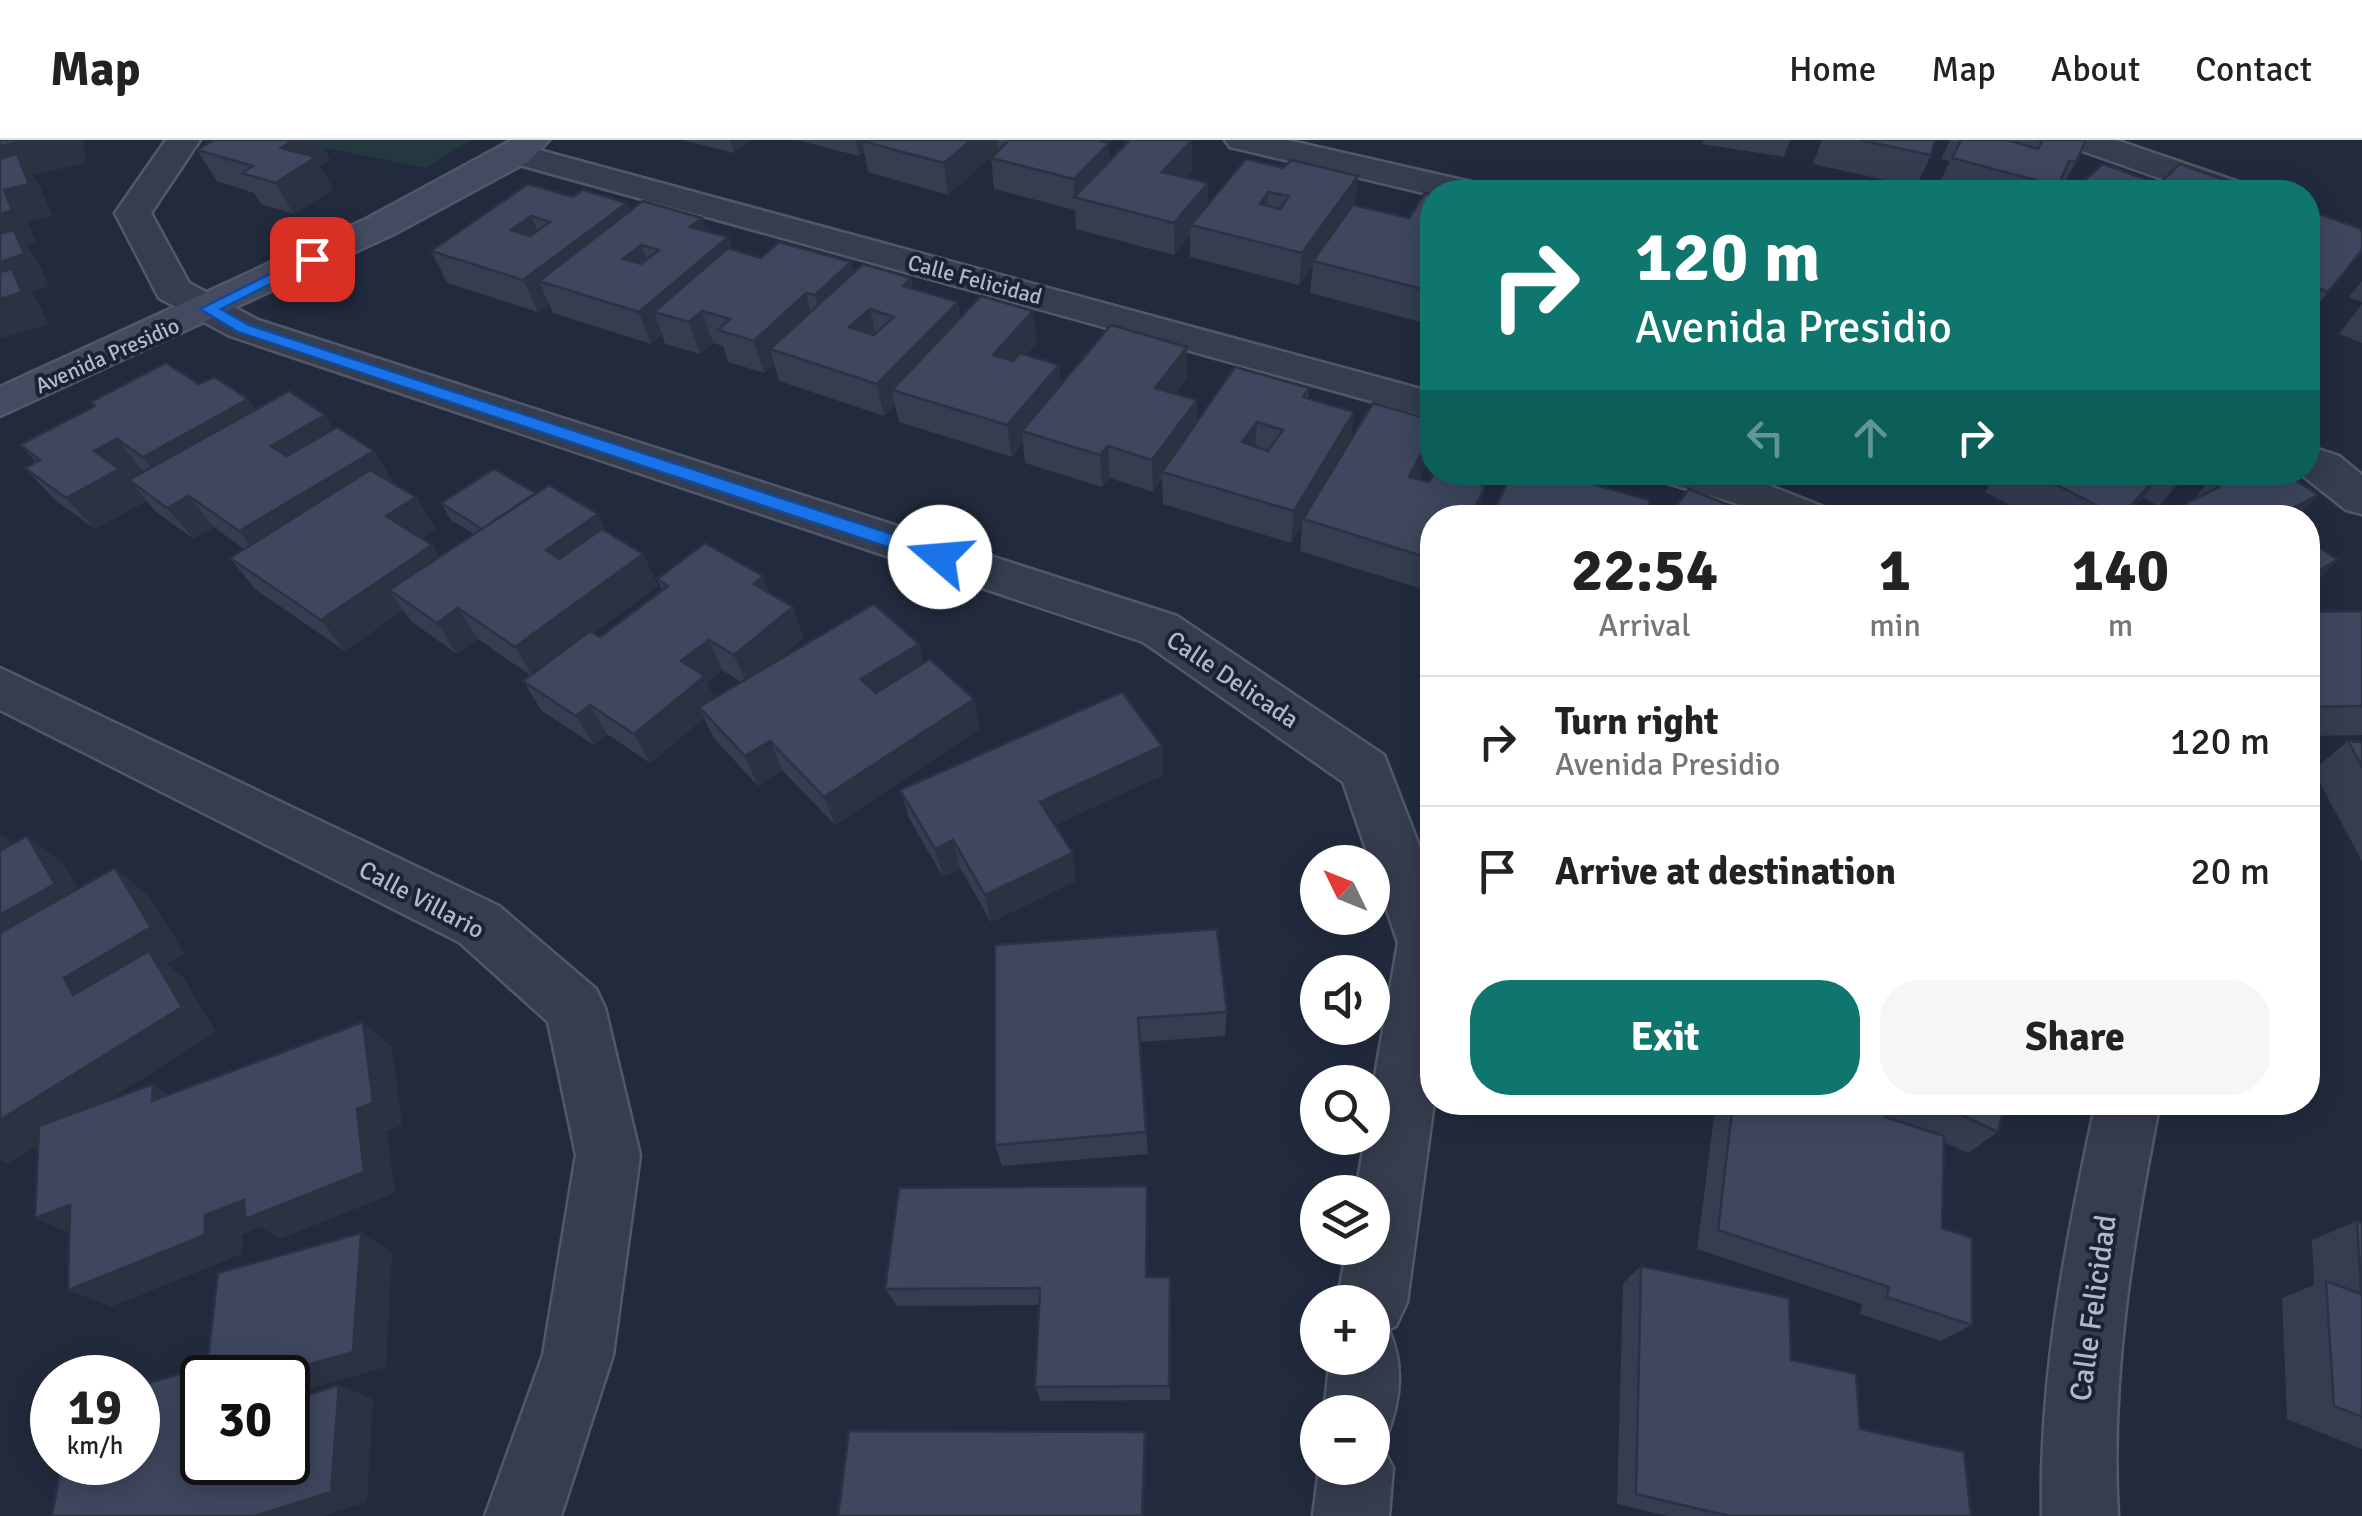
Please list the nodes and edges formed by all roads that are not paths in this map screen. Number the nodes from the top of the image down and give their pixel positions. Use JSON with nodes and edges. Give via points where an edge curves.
{"nodes":[{"id":1,"x":183,"y":140,"type":"edge"},
{"id":2,"x":1242,"y":140,"type":"edge"},
{"id":3,"x":2083,"y":140,"type":"edge"},
{"id":4,"x":525,"y":147,"type":"edge"},
{"id":5,"x":2198,"y":180,"type":"edge"},
{"id":6,"x":1420,"y":181,"type":"edge"},
{"id":7,"x":208,"y":309,"type":"junction"},
{"id":8,"x":1420,"y":401,"type":"edge"},
{"id":9,"x":0,"y":402,"type":"edge"},
{"id":10,"x":2320,"y":465,"type":"edge"},
{"id":11,"x":1727,"y":485,"type":"edge"},
{"id":12,"x":2362,"y":499,"type":"edge"},
{"id":13,"x":1779,"y":505,"type":"edge"},
{"id":14,"x":0,"y":687,"type":"edge"},
{"id":15,"x":1420,"y":923,"type":"edge"},
{"id":16,"x":1420,"y":989,"type":"edge"},
{"id":17,"x":2125,"y":1115,"type":"edge"},
{"id":18,"x":1375,"y":1285,"type":"edge"},
{"id":19,"x":1354,"y":1485,"type":"edge"},
{"id":20,"x":523,"y":1516,"type":"edge"},
{"id":21,"x":1351,"y":1516,"type":"edge"},
{"id":22,"x":2080,"y":1516,"type":"edge"}],
"edges":[{"from":1,"to":7,"type":"street","name":"Calle Delicada","via":[[133,213],[173,290]]},
{"from":2,"to":6,"type":"street"},
{"from":3,"to":5,"type":"street"},
{"from":4,"to":7,"type":"street","name":"Avenida Presidio"},
{"from":4,"to":8,"type":"street","name":"Calle Felicidad"},
{"from":7,"to":9,"type":"street","name":"Avenida Presidio"},
{"from":7,"to":15,"type":"street","name":"Calle Delicada","via":[[244,328],[1160,630],[1365,770]]},
{"from":10,"to":12,"type":"street"},
{"from":11,"to":13,"type":"street"},
{"from":14,"to":20,"type":"street","name":"Calle Villario","via":[[478,924],[575,1008],[608,1155],[578,1354]]},
{"from":16,"to":18,"type":"street","name":"Calle Delicada"},
{"from":17,"to":22,"type":"street","name":"Calle Felicidad","via":[[2079,1392]]},
{"from":19,"to":21,"type":"street"}]}
